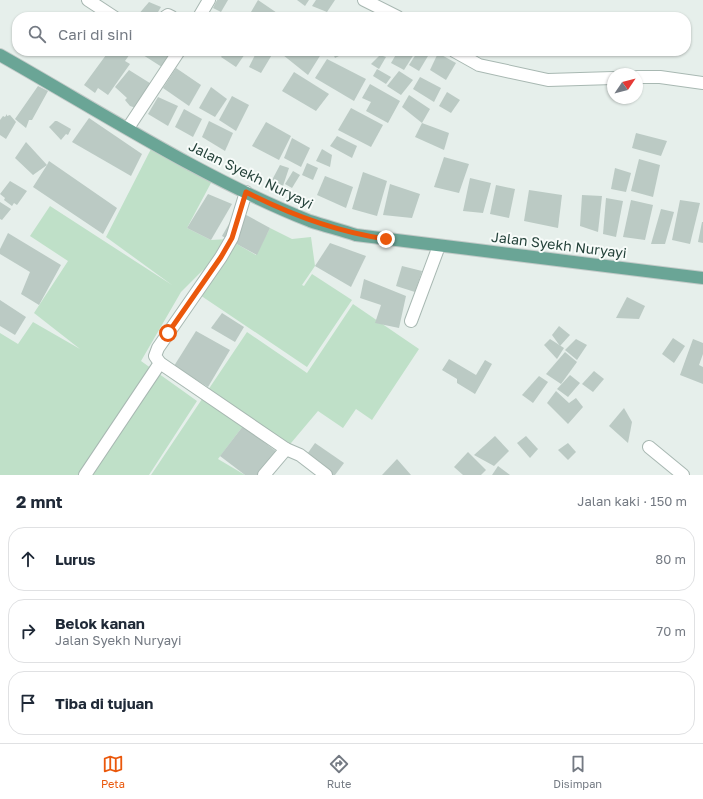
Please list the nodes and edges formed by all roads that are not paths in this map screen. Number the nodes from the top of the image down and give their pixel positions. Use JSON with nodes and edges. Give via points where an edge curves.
{"nodes":[{"id":1,"x":88,"y":0,"type":"edge"},
{"id":2,"x":209,"y":0,"type":"edge"},
{"id":3,"x":364,"y":0,"type":"edge"},
{"id":4,"x":106,"y":12,"type":"edge"},
{"id":5,"x":202,"y":12,"type":"edge"},
{"id":6,"x":388,"y":12,"type":"edge"},
{"id":7,"x":0,"y":55,"type":"edge"},
{"id":8,"x":176,"y":56,"type":"edge"},
{"id":9,"x":464,"y":56,"type":"edge"},
{"id":10,"x":607,"y":78,"type":"edge"},
{"id":11,"x":643,"y":78,"type":"edge"},
{"id":12,"x":703,"y":83,"type":"edge"},
{"id":13,"x":128,"y":128,"type":"junction"},
{"id":14,"x":246,"y":192,"type":"junction"},
{"id":15,"x":439,"y":246,"type":"junction"},
{"id":16,"x":703,"y":278,"type":"edge"},
{"id":17,"x":411,"y":321,"type":"dead end"},
{"id":18,"x":160,"y":363,"type":"junction"},
{"id":19,"x":649,"y":447,"type":"dead end"},
{"id":20,"x":286,"y":449,"type":"junction"},
{"id":21,"x":85,"y":475,"type":"edge"},
{"id":22,"x":264,"y":475,"type":"edge"},
{"id":23,"x":326,"y":475,"type":"edge"},
{"id":24,"x":683,"y":475,"type":"edge"}],
"edges":[{"from":1,"to":4,"type":"street"},
{"from":2,"to":5,"type":"street"},
{"from":3,"to":6,"type":"street"},
{"from":7,"to":13,"type":"main road","name":"Jalan Syekh Nuryayi"},
{"from":8,"to":13,"type":"street"},
{"from":9,"to":10,"type":"street","via":[[479,64],[548,80]]},
{"from":11,"to":12,"type":"street","via":[[660,77]]},
{"from":13,"to":14,"type":"main road","name":"Jalan Syekh Nuryayi"},
{"from":14,"to":15,"type":"main road","name":"Jalan Syekh Nuryayi","via":[[311,221],[356,235]]},
{"from":14,"to":18,"type":"street","via":[[232,238],[158,348],[155,356]]},
{"from":15,"to":16,"type":"main road","name":"Jalan Syekh Nuryayi"},
{"from":15,"to":17,"type":"street"},
{"from":18,"to":20,"type":"street"},
{"from":18,"to":21,"type":"street"},
{"from":19,"to":24,"type":"street"},
{"from":20,"to":22,"type":"street"},
{"from":20,"to":23,"type":"street","via":[[300,455]]}]}
